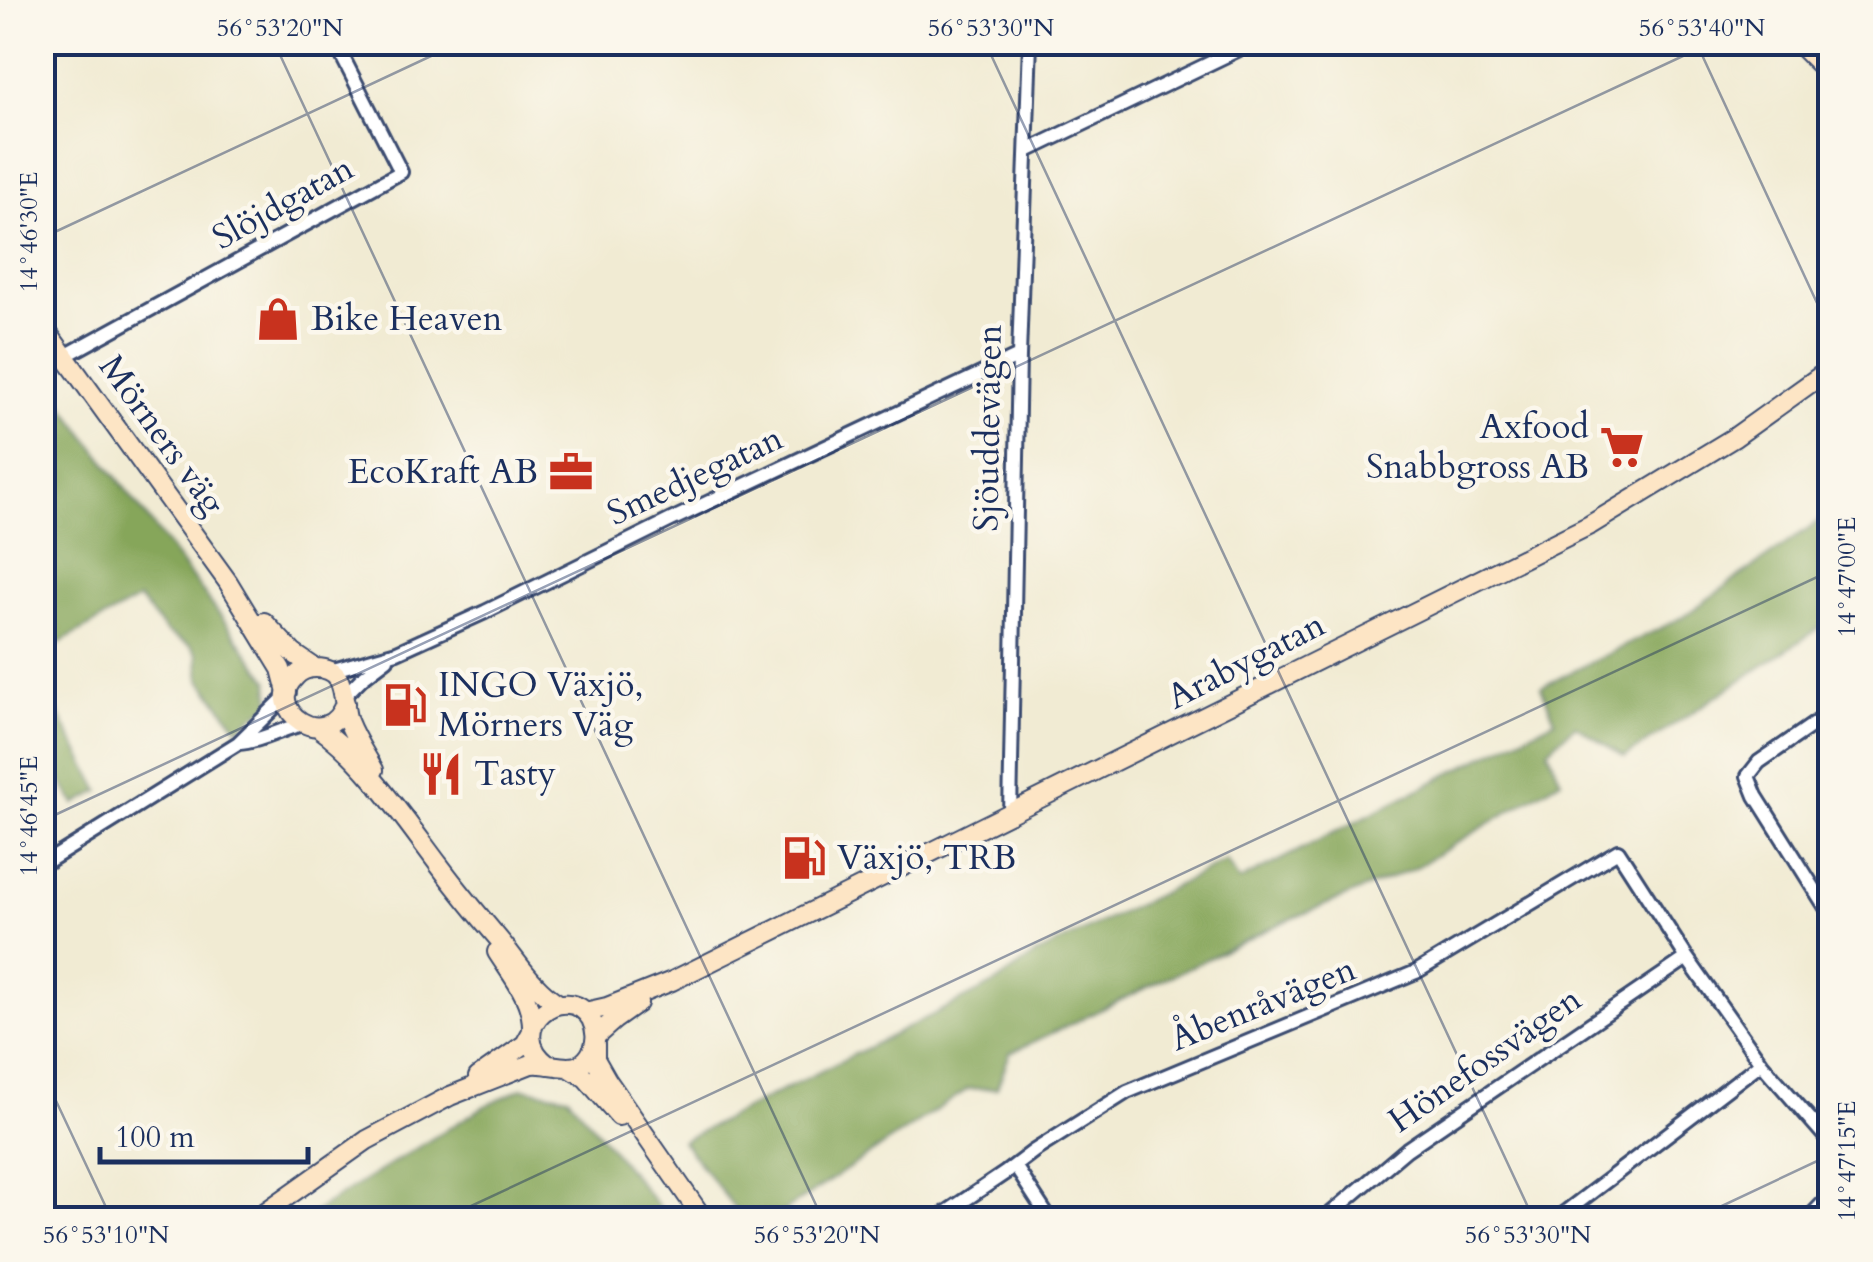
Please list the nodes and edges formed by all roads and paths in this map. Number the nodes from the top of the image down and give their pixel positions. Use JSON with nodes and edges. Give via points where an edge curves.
{"nodes":[{"id":1,"x":335,"y":42,"type":"edge"},
{"id":2,"x":1030,"y":42,"type":"edge"},
{"id":3,"x":1254,"y":42,"type":"edge"},
{"id":4,"x":1796,"y":42,"type":"edge"},
{"id":5,"x":1830,"y":75,"type":"edge"},
{"id":6,"x":1027,"y":151,"type":"junction"},
{"id":7,"x":42,"y":325,"type":"edge"},
{"id":8,"x":65,"y":356,"type":"junction"},
{"id":9,"x":1020,"y":356,"type":"junction"},
{"id":10,"x":1830,"y":369,"type":"edge"},
{"id":11,"x":228,"y":582,"type":"junction"},
{"id":12,"x":397,"y":652,"type":"junction"},
{"id":13,"x":323,"y":669,"type":"junction"},
{"id":14,"x":286,"y":694,"type":"junction"},
{"id":15,"x":345,"y":699,"type":"junction"},
{"id":16,"x":1830,"y":713,"type":"edge"},
{"id":17,"x":310,"y":725,"type":"junction"},
{"id":18,"x":238,"y":743,"type":"junction"},
{"id":19,"x":392,"y":802,"type":"junction"},
{"id":20,"x":1010,"y":815,"type":"junction"},
{"id":21,"x":42,"y":864,"type":"edge"},
{"id":22,"x":451,"y":880,"type":"junction"},
{"id":23,"x":1830,"y":914,"type":"edge"},
{"id":24,"x":1687,"y":958,"type":"junction"},
{"id":25,"x":672,"y":981,"type":"junction"},
{"id":26,"x":559,"y":1004,"type":"junction"},
{"id":27,"x":585,"y":1012,"type":"junction"},
{"id":28,"x":532,"y":1030,"type":"junction"},
{"id":29,"x":596,"y":1040,"type":"junction"},
{"id":30,"x":1762,"y":1063,"type":"junction"},
{"id":31,"x":548,"y":1065,"type":"junction"},
{"id":32,"x":570,"y":1068,"type":"junction"},
{"id":33,"x":450,"y":1096,"type":"junction"},
{"id":34,"x":1830,"y":1142,"type":"edge"},
{"id":35,"x":1015,"y":1166,"type":"junction"},
{"id":36,"x":680,"y":1188,"type":"junction"},
{"id":37,"x":1830,"y":1196,"type":"edge"},
{"id":38,"x":254,"y":1220,"type":"edge"},
{"id":39,"x":704,"y":1220,"type":"edge"},
{"id":40,"x":935,"y":1220,"type":"edge"},
{"id":41,"x":1050,"y":1220,"type":"edge"},
{"id":42,"x":1323,"y":1220,"type":"edge"},
{"id":43,"x":1554,"y":1220,"type":"edge"},
{"id":44,"x":1807,"y":1220,"type":"edge"}],
"edges":[{"from":1,"to":8,"type":"street","name":"Slöjdgatan","via":[[401,172]]},
{"from":2,"to":6,"type":"street","name":"Sjöuddevägen"},
{"from":3,"to":6,"type":"street"},
{"from":4,"to":5,"type":"street"},
{"from":6,"to":9,"type":"street","name":"Sjöuddevägen"},
{"from":7,"to":8,"type":"street","name":"Mörners väg"},
{"from":8,"to":11,"type":"street","name":"Mörners väg"},
{"from":9,"to":12,"type":"street","name":"Smedjegatan"},
{"from":9,"to":20,"type":"street","name":"Sjöuddevägen"},
{"from":10,"to":20,"type":"street","name":"Arabygatan","via":[[1722,446],[1590,526]]},
{"from":11,"to":13,"type":"street","name":"Mörners väg","via":[[284,644]]},
{"from":11,"to":14,"type":"street","name":"Mörners väg","via":[[281,669]]},
{"from":12,"to":13,"type":"street","name":"Smedjegatan"},
{"from":12,"to":15,"type":"street","name":"Smedjegatan"},
{"from":13,"to":14,"type":"street","via":[[298,673]]},
{"from":13,"to":15,"type":"street","via":[[341,682]]},
{"from":14,"to":17,"type":"street","via":[[290,712]]},
{"from":14,"to":18,"type":"street"},
{"from":15,"to":17,"type":"street","via":[[334,720]]},
{"from":15,"to":19,"type":"street","via":[[352,731]]},
{"from":16,"to":23,"type":"street","via":[[1748,776]]},
{"from":17,"to":18,"type":"street"},
{"from":17,"to":19,"type":"street","via":[[346,750]]},
{"from":18,"to":21,"type":"street"},
{"from":19,"to":22,"type":"street"},
{"from":20,"to":25,"type":"street","name":"Arabygatan"},
{"from":22,"to":26,"type":"street"},
{"from":22,"to":28,"type":"street","via":[[528,1000]]},
{"from":24,"to":30,"type":"street"},
{"from":24,"to":35,"type":"street","name":"Åbenråvägen","via":[[1618,851],[1416,972],[1127,1092]]},
{"from":24,"to":42,"type":"street","name":"Hönefossvägen","via":[[1406,1149]]},
{"from":25,"to":27,"type":"street","name":"Arabygatan"},
{"from":25,"to":29,"type":"street","name":"Arabygatan"},
{"from":26,"to":27,"type":"street"},
{"from":26,"to":28,"type":"street","via":[[538,1016]]},
{"from":27,"to":29,"type":"street"},
{"from":28,"to":31,"type":"street","via":[[534,1050]]},
{"from":28,"to":33,"type":"street","via":[[525,1044]]},
{"from":29,"to":32,"type":"street","via":[[583,1062]]},
{"from":29,"to":36,"type":"street","via":[[602,1072]]},
{"from":30,"to":34,"type":"street"},
{"from":30,"to":43,"type":"street"},
{"from":31,"to":32,"type":"street"},
{"from":31,"to":33,"type":"street","via":[[521,1067]]},
{"from":32,"to":36,"type":"street","via":[[586,1078]]},
{"from":33,"to":38,"type":"street","via":[[367,1140]]},
{"from":35,"to":40,"type":"street","name":"Åbenråvägen"},
{"from":35,"to":41,"type":"street"},
{"from":36,"to":39,"type":"street"},
{"from":37,"to":44,"type":"street"}]}
